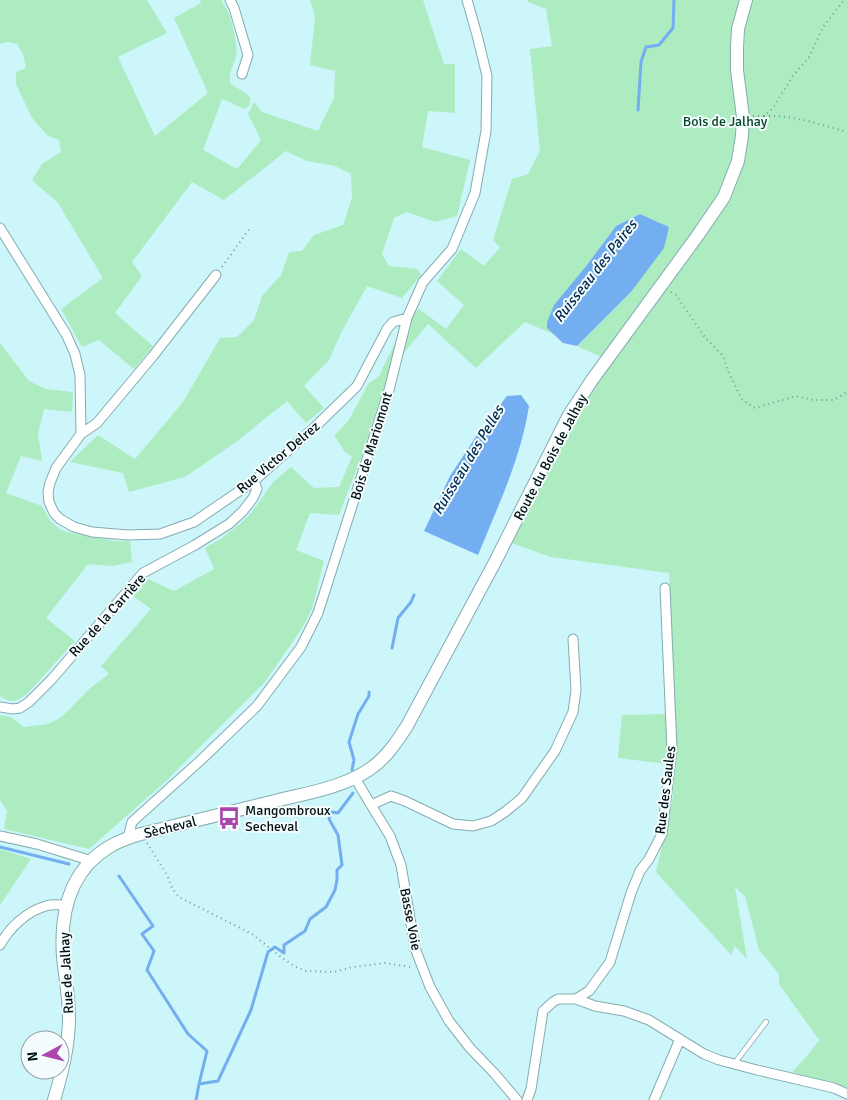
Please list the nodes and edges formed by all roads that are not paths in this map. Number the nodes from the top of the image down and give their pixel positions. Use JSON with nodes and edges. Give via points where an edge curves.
{"nodes":[{"id":1,"x":230,"y":0,"type":"edge"},
{"id":2,"x":467,"y":0,"type":"edge"},
{"id":3,"x":746,"y":0,"type":"edge"},
{"id":4,"x":242,"y":74,"type":"dead end"},
{"id":5,"x":0,"y":228,"type":"edge"},
{"id":6,"x":216,"y":275,"type":"road end"},
{"id":7,"x":407,"y":318,"type":"junction"},
{"id":8,"x":81,"y":434,"type":"junction"},
{"id":9,"x":254,"y":481,"type":"junction"},
{"id":10,"x":665,"y":588,"type":"dead end"},
{"id":11,"x":573,"y":639,"type":"dead end"},
{"id":12,"x":0,"y":707,"type":"edge"},
{"id":13,"x":355,"y":778,"type":"junction"},
{"id":14,"x":340,"y":784,"type":"joint"},
{"id":15,"x":371,"y":806,"type":"junction"},
{"id":16,"x":0,"y":836,"type":"edge"},
{"id":17,"x":128,"y":838,"type":"junction"},
{"id":18,"x":92,"y":861,"type":"junction"},
{"id":19,"x":66,"y":905,"type":"junction"},
{"id":20,"x":0,"y":945,"type":"edge"},
{"id":21,"x":576,"y":999,"type":"junction"},
{"id":22,"x":766,"y":1022,"type":"dead end"},
{"id":23,"x":680,"y":1039,"type":"junction"},
{"id":24,"x":734,"y":1064,"type":"junction"},
{"id":25,"x":847,"y":1094,"type":"edge"},
{"id":26,"x":54,"y":1100,"type":"edge"},
{"id":27,"x":517,"y":1100,"type":"edge"},
{"id":28,"x":526,"y":1100,"type":"edge"},
{"id":29,"x":654,"y":1100,"type":"edge"}],
"edges":[{"from":1,"to":4,"type":"street","via":[[248,55]]},
{"from":2,"to":7,"type":"street","name":"Bois de Mariomont","via":[[487,76],[486,132],[475,192],[452,250],[423,282]]},
{"from":3,"to":13,"type":"main road","name":"Route du Bois de Jalhay","via":[[736,48],[742,136],[738,161],[724,197],[569,415],[407,726],[383,759]]},
{"from":5,"to":8,"type":"street","via":[[75,354],[80,375]]},
{"from":6,"to":8,"type":"street","name":"Rue Victor Delrez","via":[[97,423]]},
{"from":7,"to":9,"type":"street","name":"Rue Victor Delrez","via":[[393,322],[387,329],[356,386]]},
{"from":7,"to":17,"type":"street","name":"Bois de Mariomont","via":[[389,390],[318,613],[301,647],[257,706],[132,822]]},
{"from":8,"to":9,"type":"street","name":"Rue Victor Delrez","via":[[56,468],[48,492],[49,502],[60,519],[92,532],[160,534],[194,522]]},
{"from":9,"to":12,"type":"street","name":"Rue de la Carrière","via":[[257,489],[253,498],[230,524],[143,573],[29,702],[12,710]]},
{"from":10,"to":21,"type":"street","name":"Rue des Saules","via":[[672,748],[662,834],[637,878],[610,962],[589,991]]},
{"from":11,"to":15,"type":"street","via":[[576,690],[573,712],[555,751],[522,798],[491,821],[473,826],[453,824],[391,796]]},
{"from":13,"to":14,"type":"main road","name":"Route du Bois de Jalhay"},
{"from":13,"to":15,"type":"street","name":"Basse Voie"},
{"from":14,"to":17,"type":"main road","name":"Sècheval"},
{"from":15,"to":27,"type":"street","name":"Basse Voie","via":[[390,836],[401,865],[415,948],[430,986],[470,1048]]},
{"from":16,"to":18,"type":"street"},
{"from":17,"to":18,"type":"main road","name":"Sècheval","via":[[109,847]]},
{"from":18,"to":19,"type":"main road","name":"Sècheval","via":[[75,880]]},
{"from":19,"to":20,"type":"street","via":[[45,906],[27,915]]},
{"from":19,"to":26,"type":"main road","name":"Rue de Jalhay","via":[[62,932],[68,1039]]},
{"from":21,"to":23,"type":"street","via":[[649,1020]]},
{"from":21,"to":28,"type":"street","via":[[558,1000],[543,1012],[531,1089]]},
{"from":22,"to":24,"type":"lane"},
{"from":23,"to":24,"type":"street","via":[[704,1054]]},
{"from":23,"to":29,"type":"street"},
{"from":24,"to":25,"type":"street"}]}
